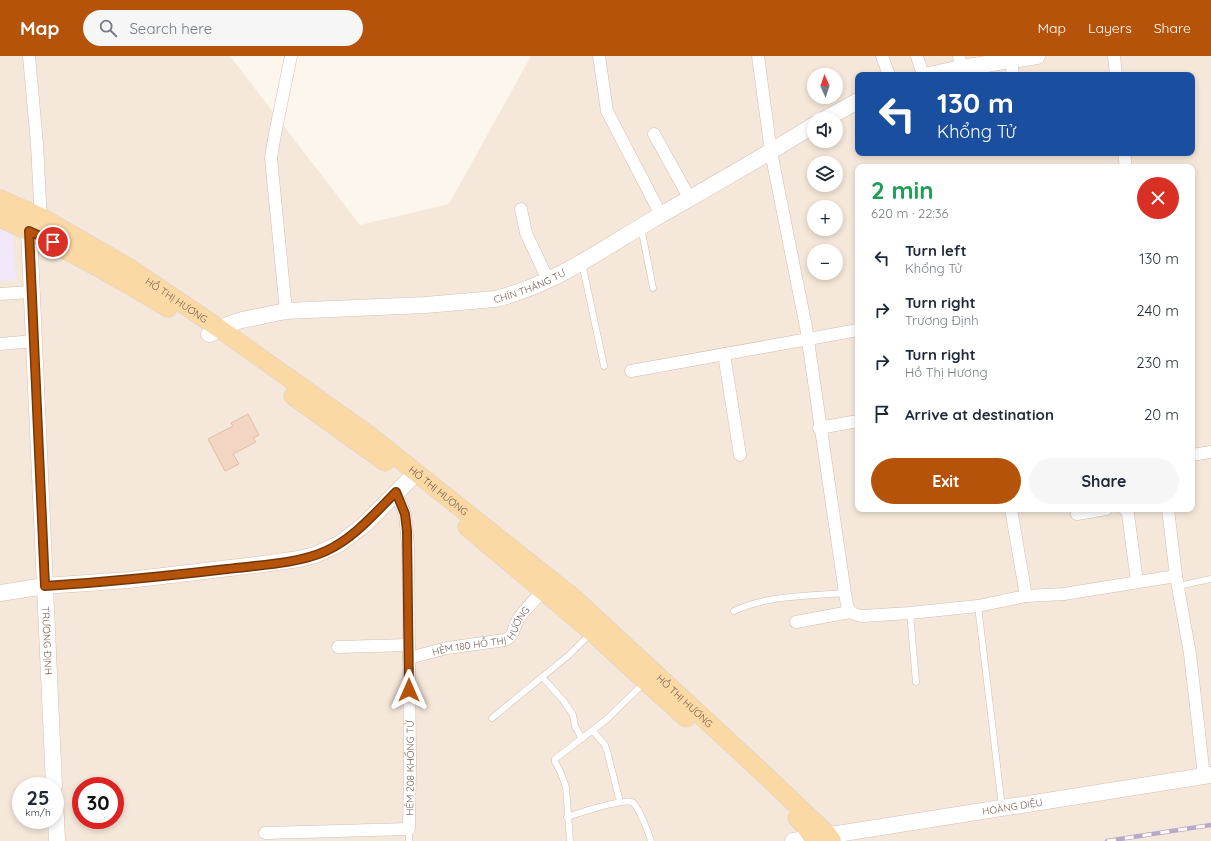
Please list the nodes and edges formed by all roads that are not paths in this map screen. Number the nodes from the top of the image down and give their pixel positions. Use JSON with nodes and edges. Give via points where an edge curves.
{"nodes":[{"id":1,"x":29,"y":56,"type":"edge"},
{"id":2,"x":291,"y":56,"type":"edge"},
{"id":3,"x":599,"y":56,"type":"edge"},
{"id":4,"x":758,"y":56,"type":"edge"},
{"id":5,"x":882,"y":56,"type":"edge"},
{"id":6,"x":917,"y":56,"type":"edge"},
{"id":7,"x":1037,"y":56,"type":"edge"},
{"id":8,"x":1114,"y":56,"type":"edge"},
{"id":9,"x":960,"y":62,"type":"edge"},
{"id":10,"x":1012,"y":67,"type":"edge"},
{"id":11,"x":888,"y":72,"type":"edge"},
{"id":12,"x":921,"y":72,"type":"edge"},
{"id":13,"x":936,"y":72,"type":"edge"},
{"id":14,"x":1116,"y":72,"type":"edge"},
{"id":15,"x":855,"y":103,"type":"edge"},
{"id":16,"x":838,"y":112,"type":"edge"},
{"id":17,"x":807,"y":129,"type":"edge"},
{"id":18,"x":654,"y":134,"type":"dead end"},
{"id":19,"x":771,"y":152,"type":"junction"},
{"id":20,"x":0,"y":199,"type":"edge"},
{"id":21,"x":690,"y":199,"type":"junction"},
{"id":22,"x":521,"y":209,"type":"dead end"},
{"id":23,"x":36,"y":215,"type":"junction"},
{"id":24,"x":661,"y":215,"type":"junction"},
{"id":25,"x":0,"y":218,"type":"edge"},
{"id":26,"x":641,"y":227,"type":"junction"},
{"id":27,"x":35,"y":234,"type":"junction"},
{"id":28,"x":582,"y":263,"type":"junction"},
{"id":29,"x":548,"y":280,"type":"junction"},
{"id":30,"x":653,"y":288,"type":"dead end"},
{"id":31,"x":32,"y":292,"type":"junction"},
{"id":32,"x":0,"y":294,"type":"edge"},
{"id":33,"x":286,"y":311,"type":"junction"},
{"id":34,"x":214,"y":331,"type":"junction"},
{"id":35,"x":855,"y":331,"type":"edge"},
{"id":36,"x":808,"y":339,"type":"junction"},
{"id":37,"x":34,"y":341,"type":"junction"},
{"id":38,"x":0,"y":344,"type":"edge"},
{"id":39,"x":724,"y":354,"type":"junction"},
{"id":40,"x":604,"y":366,"type":"dead end"},
{"id":41,"x":631,"y":371,"type":"dead end"},
{"id":42,"x":855,"y":422,"type":"edge"},
{"id":43,"x":820,"y":428,"type":"junction"},
{"id":44,"x":1211,"y":452,"type":"edge"},
{"id":45,"x":740,"y":454,"type":"dead end"},
{"id":46,"x":1195,"y":454,"type":"edge"},
{"id":47,"x":410,"y":479,"type":"junction"},
{"id":48,"x":396,"y":492,"type":"junction"},
{"id":49,"x":1012,"y":512,"type":"edge"},
{"id":50,"x":1088,"y":512,"type":"edge"},
{"id":51,"x":1126,"y":512,"type":"edge"},
{"id":52,"x":1168,"y":512,"type":"edge"},
{"id":53,"x":1076,"y":514,"type":"dead end"},
{"id":54,"x":1211,"y":579,"type":"edge"},
{"id":55,"x":1177,"y":581,"type":"junction"},
{"id":56,"x":1137,"y":582,"type":"junction"},
{"id":57,"x":45,"y":586,"type":"junction"},
{"id":58,"x":543,"y":591,"type":"junction"},
{"id":59,"x":0,"y":593,"type":"edge"},
{"id":60,"x":845,"y":593,"type":"junction"},
{"id":61,"x":1026,"y":596,"type":"junction"},
{"id":62,"x":978,"y":606,"type":"junction"},
{"id":63,"x":734,"y":611,"type":"dead end"},
{"id":64,"x":850,"y":612,"type":"junction"},
{"id":65,"x":910,"y":614,"type":"junction"},
{"id":66,"x":796,"y":622,"type":"dead end"},
{"id":67,"x":592,"y":632,"type":"junction"},
{"id":68,"x":409,"y":645,"type":"junction"},
{"id":69,"x":338,"y":647,"type":"dead end"},
{"id":70,"x":409,"y":658,"type":"junction"},
{"id":71,"x":542,"y":677,"type":"junction"},
{"id":72,"x":645,"y":681,"type":"junction"},
{"id":73,"x":916,"y":682,"type":"dead end"},
{"id":74,"x":492,"y":718,"type":"dead end"},
{"id":75,"x":592,"y":731,"type":"junction"},
{"id":76,"x":582,"y":739,"type":"junction"},
{"id":77,"x":1207,"y":775,"type":"edge"},
{"id":78,"x":54,"y":777,"type":"edge"},
{"id":79,"x":620,"y":802,"type":"junction"},
{"id":80,"x":1002,"y":808,"type":"junction"},
{"id":81,"x":568,"y":817,"type":"junction"},
{"id":82,"x":56,"y":829,"type":"edge"},
{"id":83,"x":265,"y":833,"type":"dead end"},
{"id":84,"x":409,"y":835,"type":"edge"},
{"id":85,"x":822,"y":839,"type":"edge"},
{"id":86,"x":57,"y":841,"type":"edge"},
{"id":87,"x":570,"y":841,"type":"edge"},
{"id":88,"x":651,"y":841,"type":"edge"},
{"id":89,"x":793,"y":841,"type":"edge"}],
"edges":[{"from":1,"to":23,"type":"street","via":[[37,144]]},
{"from":2,"to":33,"type":"street","via":[[271,158]]},
{"from":3,"to":24,"type":"street","via":[[607,111]]},
{"from":4,"to":19,"type":"street"},
{"from":5,"to":11,"type":"street"},
{"from":6,"to":12,"type":"street"},
{"from":7,"to":10,"type":"street"},
{"from":8,"to":14,"type":"street"},
{"from":9,"to":10,"type":"street"},
{"from":9,"to":13,"type":"street"},
{"from":15,"to":16,"type":"street"},
{"from":17,"to":19,"type":"street","name":"CHÍN THÁNG TƯ"},
{"from":18,"to":21,"type":"street"},
{"from":19,"to":21,"type":"street","name":"CHÍN THÁNG TƯ"},
{"from":19,"to":36,"type":"street"},
{"from":20,"to":23,"type":"main road","name":"HỒ THỊ HƯƠNG"},
{"from":21,"to":24,"type":"street","name":"CHÍN THÁNG TƯ"},
{"from":22,"to":29,"type":"street","via":[[526,233]]},
{"from":23,"to":27,"type":"main road"},
{"from":23,"to":34,"type":"main road","name":"HỒ THỊ HƯƠNG","via":[[128,267]]},
{"from":24,"to":26,"type":"street","name":"CHÍN THÁNG TƯ"},
{"from":25,"to":27,"type":"main road","name":"HỒ THỊ HƯƠNG"},
{"from":26,"to":28,"type":"street","name":"CHÍN THÁNG TƯ"},
{"from":26,"to":30,"type":"lane"},
{"from":27,"to":31,"type":"street","name":"TRƯƠNG ĐỊNH"},
{"from":27,"to":34,"type":"main road","name":"HỒ THỊ HƯƠNG"},
{"from":28,"to":29,"type":"street","name":"CHÍN THÁNG TƯ"},
{"from":28,"to":40,"type":"lane"},
{"from":29,"to":33,"type":"street","name":"CHÍN THÁNG TƯ","via":[[496,299]]},
{"from":31,"to":32,"type":"street"},
{"from":31,"to":37,"type":"street","name":"TRƯƠNG ĐỊNH"},
{"from":33,"to":34,"type":"street","name":"CHÍN THÁNG TƯ","via":[[242,320]]},
{"from":34,"to":47,"type":"main road","name":"HỒ THỊ HƯƠNG"},
{"from":34,"to":85,"type":"main road","name":"HỒ THỊ HƯƠNG","via":[[369,435],[575,599],[764,774]]},
{"from":35,"to":36,"type":"street"},
{"from":36,"to":39,"type":"street"},
{"from":36,"to":43,"type":"street"},
{"from":37,"to":38,"type":"street"},
{"from":37,"to":57,"type":"street","name":"TRƯƠNG ĐỊNH"},
{"from":39,"to":41,"type":"street"},
{"from":39,"to":45,"type":"street"},
{"from":42,"to":43,"type":"street"},
{"from":43,"to":60,"type":"street"},
{"from":44,"to":46,"type":"street"},
{"from":47,"to":48,"type":"street"},
{"from":47,"to":58,"type":"main road","name":"HỒ THỊ HƯƠNG"},
{"from":48,"to":57,"type":"street","via":[[364,525],[339,544],[315,555],[256,565],[129,580]]},
{"from":48,"to":68,"type":"street","name":"HẺM 208 KHỔNG TỬ","via":[[405,514],[407,531]]},
{"from":49,"to":61,"type":"street"},
{"from":50,"to":53,"type":"street"},
{"from":51,"to":56,"type":"street"},
{"from":52,"to":55,"type":"street"},
{"from":54,"to":55,"type":"lane"},
{"from":55,"to":56,"type":"street"},
{"from":55,"to":77,"type":"street"},
{"from":56,"to":61,"type":"street","via":[[1064,594]]},
{"from":57,"to":59,"type":"street"},
{"from":57,"to":78,"type":"street","name":"TRƯƠNG ĐỊNH"},
{"from":58,"to":67,"type":"main road","name":"HỒ THỊ HƯƠNG"},
{"from":58,"to":70,"type":"street","name":"HẺM 180 HỒ THỊ HƯƠNG","via":[[518,620],[510,638],[447,648]]},
{"from":60,"to":63,"type":"lane","via":[[765,600]]},
{"from":60,"to":64,"type":"street"},
{"from":61,"to":62,"type":"street"},
{"from":62,"to":65,"type":"street"},
{"from":62,"to":80,"type":"lane"},
{"from":64,"to":65,"type":"street","via":[[862,616]]},
{"from":64,"to":66,"type":"street"},
{"from":65,"to":73,"type":"lane"},
{"from":67,"to":71,"type":"lane"},
{"from":67,"to":72,"type":"main road","name":"HỒ THỊ HƯƠNG"},
{"from":68,"to":69,"type":"street"},
{"from":68,"to":70,"type":"street","name":"HẺM 208 KHỔNG TỬ"},
{"from":70,"to":84,"type":"street","name":"HẺM 208 KHỔNG TỬ"},
{"from":71,"to":74,"type":"lane"},
{"from":71,"to":76,"type":"lane","via":[[573,715]]},
{"from":72,"to":75,"type":"lane"},
{"from":72,"to":85,"type":"main road","name":"HỒ THỊ HƯƠNG"},
{"from":75,"to":76,"type":"lane"},
{"from":75,"to":79,"type":"lane","via":[[607,751]]},
{"from":76,"to":81,"type":"lane","via":[[555,759],[566,787]]},
{"from":77,"to":80,"type":"street","name":"HOÀNG DIỆU"},
{"from":79,"to":81,"type":"lane"},
{"from":79,"to":88,"type":"lane","via":[[636,805]]},
{"from":80,"to":85,"type":"street","name":"HOÀNG DIỆU"},
{"from":81,"to":87,"type":"lane"},
{"from":82,"to":86,"type":"street"},
{"from":83,"to":84,"type":"street","name":"HẺM 208 KHỔNG TỬ"},
{"from":85,"to":89,"type":"street","name":"HOÀNG DIỆU"}]}
